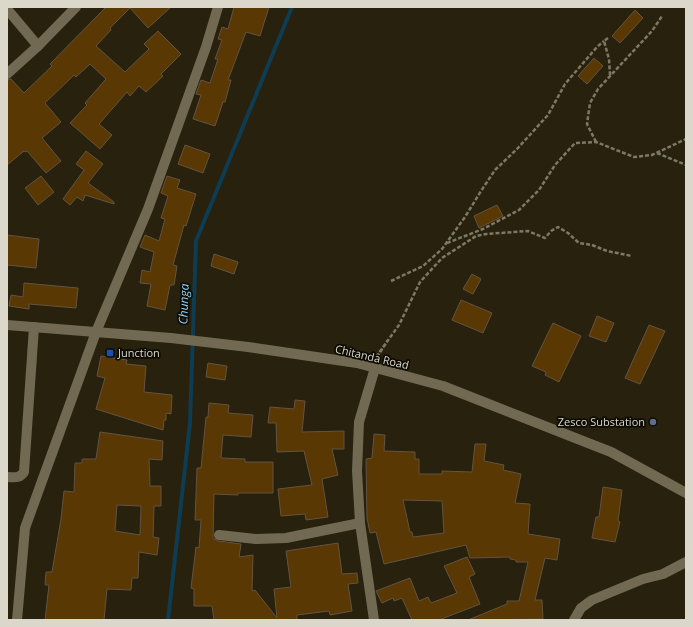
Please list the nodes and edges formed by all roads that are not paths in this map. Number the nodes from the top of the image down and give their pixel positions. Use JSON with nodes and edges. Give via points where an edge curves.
{"nodes":[{"id":1,"x":76,"y":7,"type":"edge"},
{"id":2,"x":218,"y":7,"type":"edge"},
{"id":3,"x":7,"y":9,"type":"edge"},
{"id":4,"x":38,"y":46,"type":"junction"},
{"id":5,"x":7,"y":74,"type":"edge"},
{"id":6,"x":7,"y":325,"type":"edge"},
{"id":7,"x":34,"y":327,"type":"junction"},
{"id":8,"x":96,"y":332,"type":"junction"},
{"id":9,"x":373,"y":367,"type":"junction"},
{"id":10,"x":7,"y":477,"type":"edge"},
{"id":11,"x":686,"y":493,"type":"edge"},
{"id":12,"x":360,"y":522,"type":"junction"},
{"id":13,"x":219,"y":535,"type":"dead end"},
{"id":14,"x":686,"y":562,"type":"edge"},
{"id":15,"x":17,"y":620,"type":"edge"},
{"id":16,"x":374,"y":620,"type":"edge"},
{"id":17,"x":574,"y":620,"type":"edge"}],
"edges":[{"from":1,"to":4,"type":"street"},
{"from":2,"to":8,"type":"street","via":[[148,209]]},
{"from":3,"to":4,"type":"street"},
{"from":4,"to":5,"type":"street"},
{"from":6,"to":7,"type":"street","name":"Chitanda Road"},
{"from":7,"to":8,"type":"street","name":"Chitanda Road"},
{"from":7,"to":10,"type":"street","via":[[24,472],[18,478]]},
{"from":8,"to":9,"type":"street","name":"Chitanda Road","via":[[209,342]]},
{"from":8,"to":15,"type":"street","via":[[25,528]]},
{"from":9,"to":11,"type":"street","name":"Chitanda Road","via":[[443,386],[603,449]]},
{"from":9,"to":12,"type":"street","via":[[359,422]]},
{"from":12,"to":13,"type":"street","via":[[286,538],[256,539]]},
{"from":12,"to":16,"type":"street"},
{"from":14,"to":17,"type":"street","via":[[663,574],[643,579],[592,600],[581,608]]}]}
